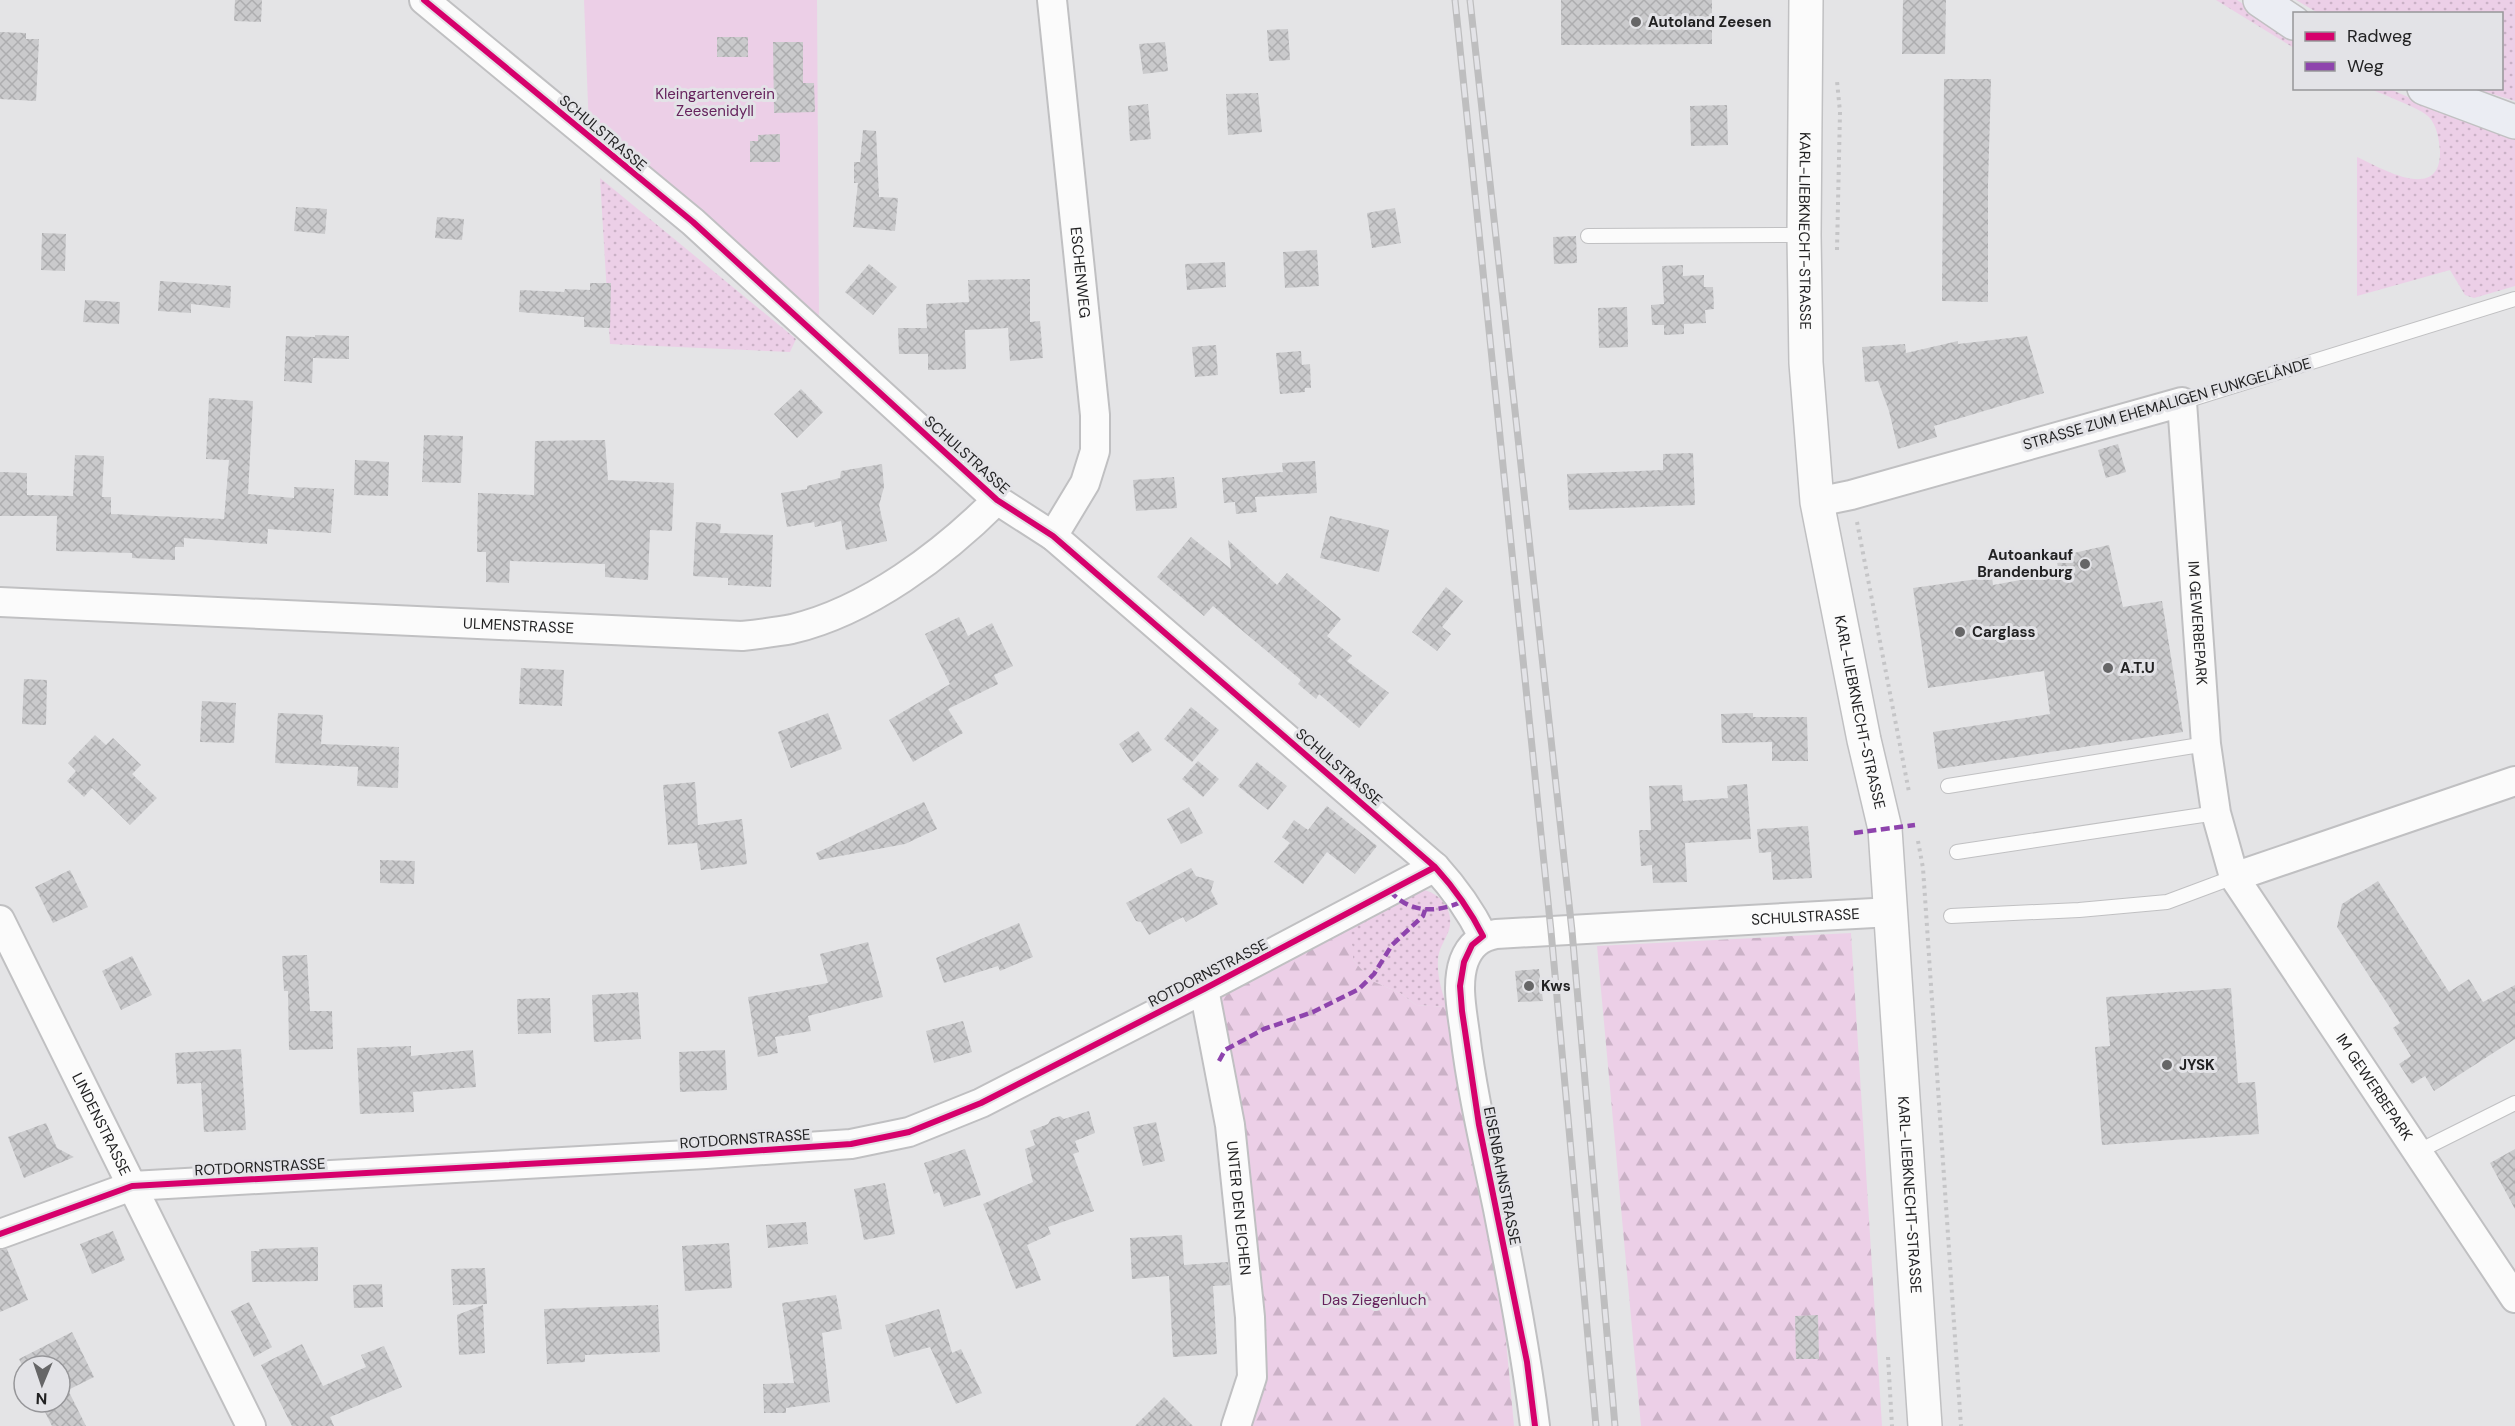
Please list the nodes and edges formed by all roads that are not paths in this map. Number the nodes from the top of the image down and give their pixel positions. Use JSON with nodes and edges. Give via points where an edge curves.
{"nodes":[{"id":1,"x":424,"y":0,"type":"edge"},
{"id":2,"x":1052,"y":0,"type":"edge"},
{"id":3,"x":1806,"y":0,"type":"edge"},
{"id":4,"x":2260,"y":0,"type":"edge"},
{"id":5,"x":2293,"y":22,"type":"edge"},
{"id":6,"x":2429,"y":90,"type":"edge"},
{"id":7,"x":2515,"y":122,"type":"edge"},
{"id":8,"x":1804,"y":235,"type":"junction"},
{"id":9,"x":1588,"y":236,"type":"dead end"},
{"id":10,"x":2515,"y":299,"type":"edge"},
{"id":11,"x":2182,"y":402,"type":"junction"},
{"id":12,"x":998,"y":500,"type":"junction"},
{"id":13,"x":1817,"y":502,"type":"junction"},
{"id":14,"x":1053,"y":536,"type":"junction"},
{"id":15,"x":0,"y":602,"type":"edge"},
{"id":16,"x":2206,"y":744,"type":"junction"},
{"id":17,"x":2515,"y":781,"type":"edge"},
{"id":18,"x":1948,"y":786,"type":"dead end"},
{"id":19,"x":2216,"y":813,"type":"junction"},
{"id":20,"x":1957,"y":852,"type":"dead end"},
{"id":21,"x":1435,"y":867,"type":"junction"},
{"id":22,"x":2234,"y":877,"type":"junction"},
{"id":23,"x":1892,"y":912,"type":"junction"},
{"id":24,"x":1951,"y":916,"type":"dead end"},
{"id":25,"x":0,"y":920,"type":"edge"},
{"id":26,"x":1483,"y":936,"type":"junction"},
{"id":27,"x":1204,"y":989,"type":"junction"},
{"id":28,"x":2515,"y":1104,"type":"edge"},
{"id":29,"x":2417,"y":1152,"type":"junction"},
{"id":30,"x":132,"y":1186,"type":"junction"},
{"id":31,"x":0,"y":1234,"type":"edge"},
{"id":32,"x":2515,"y":1298,"type":"edge"},
{"id":33,"x":251,"y":1426,"type":"edge"},
{"id":34,"x":1236,"y":1426,"type":"edge"},
{"id":35,"x":1535,"y":1426,"type":"edge"},
{"id":36,"x":1925,"y":1426,"type":"edge"}],
"edges":[{"from":1,"to":12,"type":"street","name":"SCHULSTRASSE","via":[[693,222]]},
{"from":2,"to":14,"type":"street","name":"ESCHENWEG","via":[[1095,415],[1095,451],[1085,483]]},
{"from":3,"to":8,"type":"street","name":"KARL-LIEBKNECHT-STRASSE"},
{"from":4,"to":5,"type":"main road"},
{"from":6,"to":7,"type":"main road"},
{"from":8,"to":9,"type":"lane"},
{"from":8,"to":13,"type":"street","name":"KARL-LIEBKNECHT-STRASSE","via":[[1806,363]]},
{"from":10,"to":11,"type":"lane","name":"STRASSE ZUM EHEMALIGEN FUNKGELÄNDE"},
{"from":11,"to":13,"type":"street","name":"STRASSE ZUM EHEMALIGEN FUNKGELÄNDE"},
{"from":11,"to":16,"type":"street","name":"IM GEWERBEPARK"},
{"from":12,"to":14,"type":"street","name":"SCHULSTRASSE"},
{"from":12,"to":15,"type":"street","name":"ULMENSTRASSE","via":[[968,529],[869,599],[793,628],[742,636]]},
{"from":13,"to":23,"type":"street","name":"KARL-LIEBKNECHT-STRASSE","via":[[1885,829]]},
{"from":14,"to":21,"type":"street","name":"SCHULSTRASSE"},
{"from":16,"to":18,"type":"lane"},
{"from":16,"to":19,"type":"street","name":"IM GEWERBEPARK"},
{"from":17,"to":22,"type":"street"},
{"from":19,"to":20,"type":"lane"},
{"from":19,"to":22,"type":"street","name":"IM GEWERBEPARK"},
{"from":21,"to":26,"type":"street","name":"SCHULSTRASSE","via":[[1471,912]]},
{"from":21,"to":27,"type":"street","name":"ROTDORNSTRASSE"},
{"from":22,"to":24,"type":"lane","via":[[2167,902]]},
{"from":22,"to":29,"type":"street","name":"IM GEWERBEPARK"},
{"from":23,"to":26,"type":"street","name":"SCHULSTRASSE"},
{"from":23,"to":36,"type":"street","name":"KARL-LIEBKNECHT-STRASSE"},
{"from":25,"to":30,"type":"street","name":"LINDENSTRASSE"},
{"from":26,"to":35,"type":"street","name":"EISENBAHNSTRASSE","via":[[1472,945],[1464,962],[1460,986],[1462,1011],[1479,1125],[1527,1362]]},
{"from":27,"to":30,"type":"street","name":"ROTDORNSTRASSE","via":[[981,1103],[909,1132],[851,1144]]},
{"from":27,"to":34,"type":"street","name":"UNTER DEN EICHEN","via":[[1230,1125],[1250,1317],[1252,1377]]},
{"from":28,"to":29,"type":"lane"},
{"from":29,"to":32,"type":"street","name":"IM GEWERBEPARK"},
{"from":30,"to":31,"type":"street","name":"ROTDORNSTRASSE"},
{"from":30,"to":33,"type":"street","name":"LINDENSTRASSE"}]}
